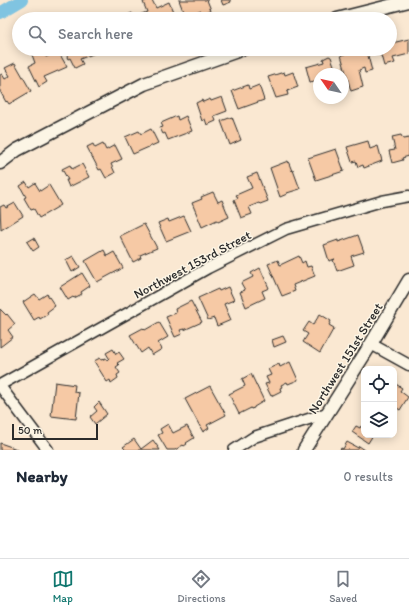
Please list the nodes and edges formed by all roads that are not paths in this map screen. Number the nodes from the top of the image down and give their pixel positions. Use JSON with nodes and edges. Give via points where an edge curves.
{"nodes":[{"id":1,"x":409,"y":1,"type":"edge"},
{"id":2,"x":366,"y":12,"type":"edge"},
{"id":3,"x":223,"y":56,"type":"edge"},
{"id":4,"x":0,"y":163,"type":"edge"},
{"id":5,"x":409,"y":196,"type":"edge"},
{"id":6,"x":409,"y":280,"type":"edge"},
{"id":7,"x":371,"y":344,"type":"junction"},
{"id":8,"x":409,"y":365,"type":"edge"},
{"id":9,"x":0,"y":386,"type":"edge"},
{"id":10,"x":327,"y":413,"type":"junction"},
{"id":11,"x":48,"y":450,"type":"edge"},
{"id":12,"x":234,"y":450,"type":"edge"},
{"id":13,"x":304,"y":450,"type":"edge"}],
"edges":[{"from":1,"to":2,"type":"street"},
{"from":3,"to":4,"type":"street","via":[[144,84],[17,150]]},
{"from":5,"to":9,"type":"street","name":"Northwest 153rd Street","via":[[382,201],[286,229],[208,268]]},
{"from":6,"to":7,"type":"street","name":"Northwest 151st Street"},
{"from":7,"to":8,"type":"street"},
{"from":7,"to":10,"type":"street","name":"Northwest 151st Street"},
{"from":9,"to":11,"type":"street"},
{"from":10,"to":12,"type":"street","via":[[254,437]]},
{"from":10,"to":13,"type":"street","name":"Northwest 151st Street"}]}
